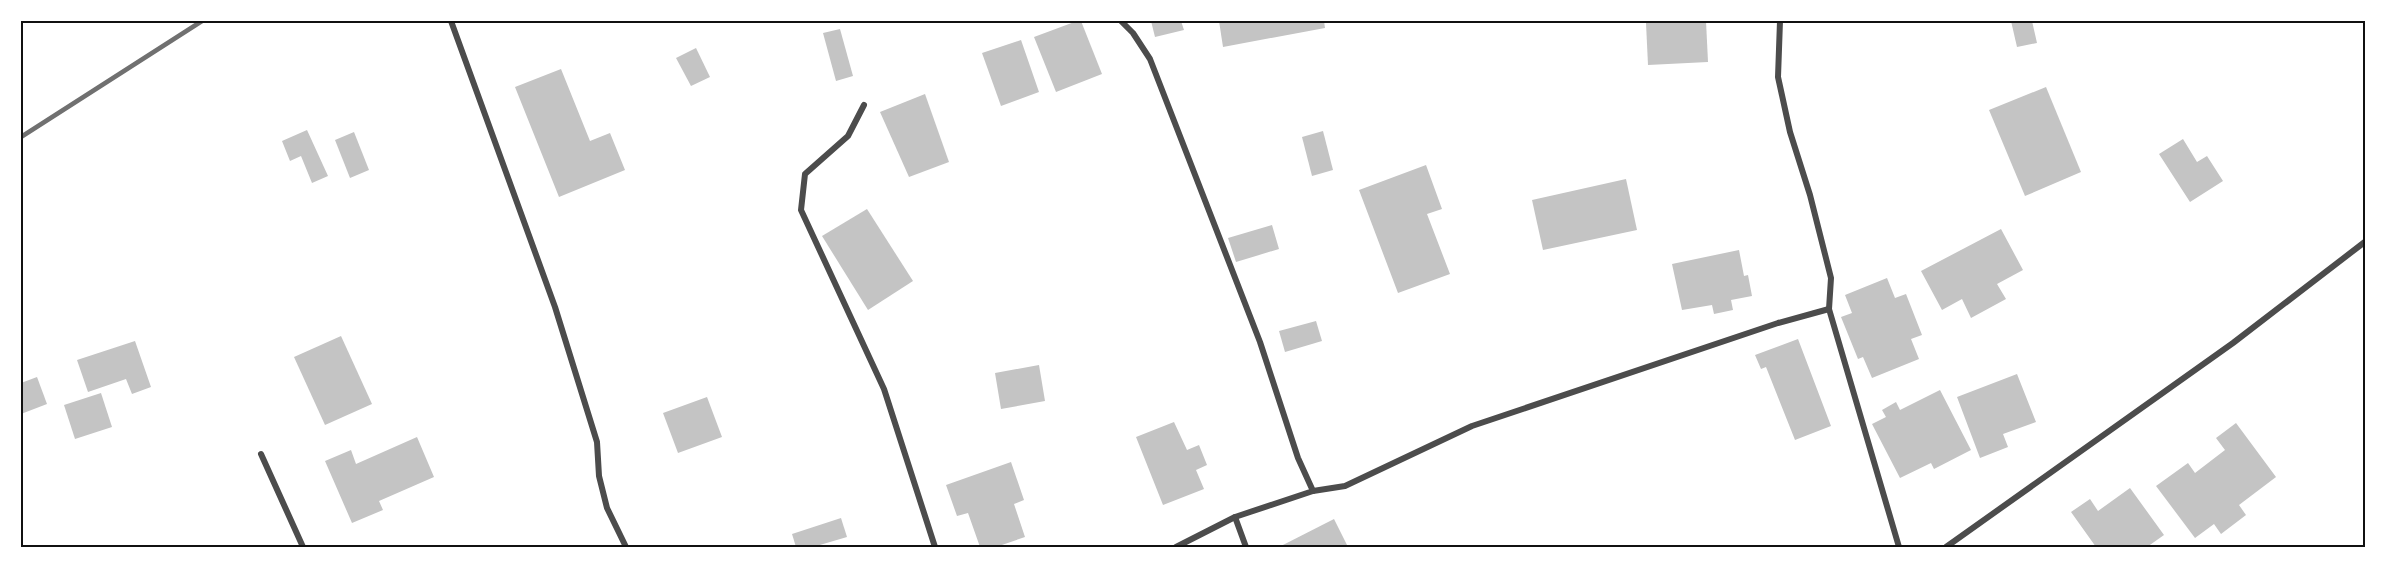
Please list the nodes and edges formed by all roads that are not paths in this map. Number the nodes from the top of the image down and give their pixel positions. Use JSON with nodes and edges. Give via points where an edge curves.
{"nodes":[{"id":1,"x":451,"y":21,"type":"edge"},
{"id":2,"x":1121,"y":21,"type":"edge"},
{"id":3,"x":1780,"y":21,"type":"edge"},
{"id":4,"x":864,"y":105,"type":"dead end"},
{"id":5,"x":2366,"y":241,"type":"edge"},
{"id":6,"x":1829,"y":309,"type":"junction"},
{"id":7,"x":261,"y":454,"type":"dead end"},
{"id":8,"x":1313,"y":490,"type":"junction"},
{"id":9,"x":1235,"y":517,"type":"junction"},
{"id":10,"x":303,"y":547,"type":"edge"},
{"id":11,"x":626,"y":547,"type":"edge"},
{"id":12,"x":935,"y":547,"type":"edge"},
{"id":13,"x":1176,"y":547,"type":"edge"},
{"id":14,"x":1246,"y":547,"type":"edge"},
{"id":15,"x":1899,"y":547,"type":"edge"},
{"id":16,"x":1946,"y":547,"type":"edge"}],
"edges":[{"from":1,"to":11,"type":"street","via":[[555,307],[597,442],[599,476],[607,508]]},
{"from":2,"to":8,"type":"street","via":[[1150,59]]},
{"from":3,"to":6,"type":"street","via":[[1778,77],[1831,278]]},
{"from":4,"to":12,"type":"street","via":[[848,136],[804,174],[801,210],[884,389]]},
{"from":5,"to":16,"type":"street","via":[[2233,344]]},
{"from":6,"to":8,"type":"street","via":[[1472,426],[1345,486]]},
{"from":6,"to":15,"type":"street"},
{"from":7,"to":10,"type":"street"},
{"from":8,"to":9,"type":"street"},
{"from":9,"to":13,"type":"street"},
{"from":9,"to":14,"type":"street"}]}
